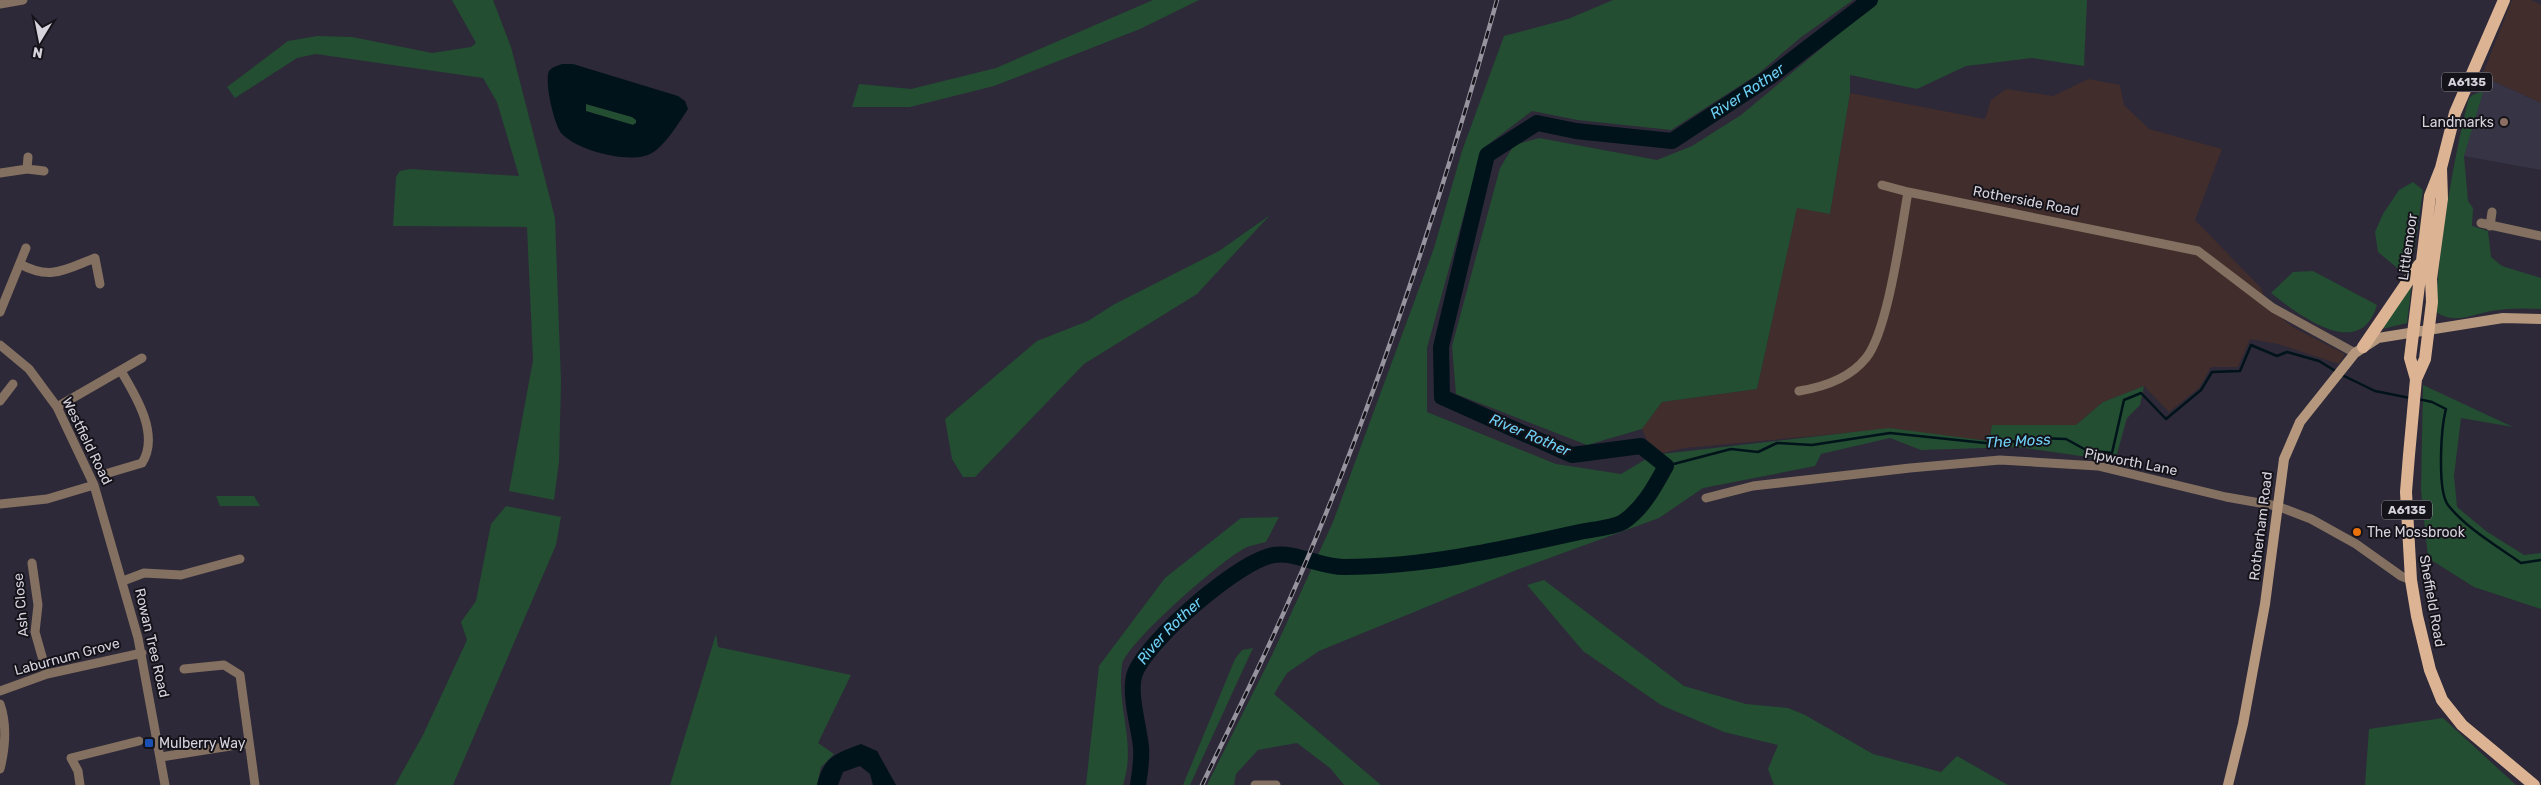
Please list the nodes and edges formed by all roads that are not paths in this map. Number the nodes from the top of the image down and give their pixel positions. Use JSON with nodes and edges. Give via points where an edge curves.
{"nodes":[{"id":1,"x":23,"y":0,"type":"edge"},
{"id":2,"x":2504,"y":0,"type":"edge"},
{"id":3,"x":0,"y":4,"type":"edge"},
{"id":4,"x":28,"y":157,"type":"dead end"},
{"id":5,"x":2441,"y":168,"type":"junction"},
{"id":6,"x":28,"y":170,"type":"junction"},
{"id":7,"x":44,"y":171,"type":"dead end"},
{"id":8,"x":0,"y":173,"type":"edge"},
{"id":9,"x":1882,"y":185,"type":"dead end"},
{"id":10,"x":1908,"y":192,"type":"junction"},
{"id":11,"x":2492,"y":212,"type":"dead end"},
{"id":12,"x":2481,"y":223,"type":"dead end"},
{"id":13,"x":2490,"y":226,"type":"junction"},
{"id":14,"x":2541,"y":236,"type":"edge"},
{"id":15,"x":26,"y":248,"type":"dead end"},
{"id":16,"x":2421,"y":261,"type":"junction"},
{"id":17,"x":20,"y":264,"type":"junction"},
{"id":18,"x":2431,"y":279,"type":"junction"},
{"id":19,"x":100,"y":284,"type":"dead end"},
{"id":20,"x":0,"y":312,"type":"edge"},
{"id":21,"x":2541,"y":319,"type":"edge"},
{"id":22,"x":2429,"y":329,"type":"junction"},
{"id":23,"x":2413,"y":332,"type":"junction"},
{"id":24,"x":0,"y":346,"type":"edge"},
{"id":25,"x":2359,"y":350,"type":"junction"},
{"id":26,"x":142,"y":358,"type":"dead end"},
{"id":27,"x":121,"y":371,"type":"junction"},
{"id":28,"x":2416,"y":379,"type":"junction"},
{"id":29,"x":14,"y":384,"type":"dead end"},
{"id":30,"x":1799,"y":391,"type":"dead end"},
{"id":31,"x":0,"y":401,"type":"edge"},
{"id":32,"x":58,"y":407,"type":"junction"},
{"id":33,"x":105,"y":474,"type":"dead end"},
{"id":34,"x":94,"y":485,"type":"junction"},
{"id":35,"x":1706,"y":498,"type":"dead end"},
{"id":36,"x":0,"y":504,"type":"edge"},
{"id":37,"x":2277,"y":506,"type":"junction"},
{"id":38,"x":102,"y":509,"type":"joint"},
{"id":39,"x":240,"y":559,"type":"dead end"},
{"id":40,"x":32,"y":563,"type":"dead end"},
{"id":41,"x":2411,"y":580,"type":"junction"},
{"id":42,"x":123,"y":581,"type":"junction"},
{"id":43,"x":142,"y":653,"type":"junction"},
{"id":44,"x":184,"y":669,"type":"dead end"},
{"id":45,"x":47,"y":674,"type":"junction"},
{"id":46,"x":0,"y":691,"type":"edge"},
{"id":47,"x":0,"y":704,"type":"edge"},
{"id":48,"x":139,"y":741,"type":"dead end"},
{"id":49,"x":249,"y":743,"type":"junction"},
{"id":50,"x":161,"y":757,"type":"junction"},
{"id":51,"x":0,"y":769,"type":"edge"},
{"id":52,"x":80,"y":785,"type":"edge"},
{"id":53,"x":165,"y":785,"type":"edge"},
{"id":54,"x":255,"y":785,"type":"edge"},
{"id":55,"x":1255,"y":785,"type":"edge"},
{"id":56,"x":1276,"y":785,"type":"edge"},
{"id":57,"x":2228,"y":785,"type":"edge"},
{"id":58,"x":2534,"y":785,"type":"edge"}],
"edges":[{"from":1,"to":3,"type":"street"},
{"from":2,"to":5,"type":"main road","name":"Littlemoor","number":"A6135","via":[[2454,113]]},
{"from":4,"to":6,"type":"street"},
{"from":5,"to":16,"type":"main road","name":"Littlemoor","number":"A6135","via":[[2430,196]]},
{"from":5,"to":18,"type":"main road","name":"Littlemoor","number":"A6135","via":[[2442,199]]},
{"from":6,"to":7,"type":"street"},
{"from":6,"to":8,"type":"street"},
{"from":9,"to":10,"type":"street","name":"Rotherside Road"},
{"from":10,"to":25,"type":"street","name":"Rotherside Road","via":[[2198,251],[2272,308]]},
{"from":10,"to":30,"type":"street","via":[[1881,330],[1871,352],[1840,379]]},
{"from":11,"to":13,"type":"street"},
{"from":12,"to":13,"type":"street"},
{"from":13,"to":14,"type":"street"},
{"from":15,"to":17,"type":"street"},
{"from":16,"to":23,"type":"main road","name":"Littlemoor","number":"A6135"},
{"from":16,"to":25,"type":"main road"},
{"from":17,"to":19,"type":"street","via":[[31,270],[54,274],[95,258]]},
{"from":17,"to":20,"type":"street"},
{"from":18,"to":22,"type":"main road","name":"Littlemoor","number":"A6135"},
{"from":18,"to":23,"type":"main road","number":"A6135","via":[[2421,321]]},
{"from":21,"to":22,"type":"main road","name":"Rotherham Road","via":[[2503,318]]},
{"from":22,"to":23,"type":"main road","name":"Rotherham Road"},
{"from":22,"to":28,"type":"main road","number":"A6135","via":[[2417,352]]},
{"from":23,"to":25,"type":"main road","name":"Rotherham Road","via":[[2378,338]]},
{"from":23,"to":28,"type":"main road","name":"Sheffield Road","number":"A6135","via":[[2410,358]]},
{"from":24,"to":32,"type":"street","name":"Westfield Road","via":[[29,369]]},
{"from":25,"to":37,"type":"main road","name":"Rotherham Road","via":[[2307,412],[2294,433],[2284,459]]},
{"from":26,"to":27,"type":"street"},
{"from":27,"to":32,"type":"street"},
{"from":27,"to":33,"type":"street","via":[[142,412],[150,448],[142,462]]},
{"from":28,"to":41,"type":"main road","name":"Sheffield Road","number":"A6135","via":[[2406,492]]},
{"from":29,"to":31,"type":"street"},
{"from":32,"to":34,"type":"street","name":"Westfield Road"},
{"from":34,"to":36,"type":"street","via":[[47,499]]},
{"from":34,"to":38,"type":"street","name":"Westfield Road"},
{"from":35,"to":37,"type":"street","name":"Pipworth Lane","via":[[1753,486],[2000,460],[2098,466]]},
{"from":37,"to":41,"type":"street","name":"Pipworth Lane","via":[[2311,519]]},
{"from":37,"to":57,"type":"main road","name":"Rotherham Road","via":[[2265,604]]},
{"from":38,"to":42,"type":"street","name":"Rowan Tree Road"},
{"from":39,"to":42,"type":"street","via":[[181,576],[144,573]]},
{"from":40,"to":45,"type":"street","name":"Ash Close","via":[[38,605],[35,632]]},
{"from":41,"to":58,"type":"main road","name":"Sheffield Road","number":"A6135","via":[[2430,670],[2442,700],[2462,726]]},
{"from":42,"to":43,"type":"street","name":"Rowan Tree Road"},
{"from":43,"to":45,"type":"street","name":"Laburnum Grove"},
{"from":43,"to":50,"type":"street","name":"Rowan Tree Road"},
{"from":44,"to":49,"type":"street","via":[[224,665],[240,675]]},
{"from":45,"to":46,"type":"street","name":"Laburnum Grove"},
{"from":47,"to":51,"type":"street","via":[[4,716],[4,754]]},
{"from":48,"to":52,"type":"street","via":[[72,758]]},
{"from":49,"to":50,"type":"street"},
{"from":49,"to":54,"type":"street"},
{"from":50,"to":53,"type":"street","name":"Rowan Tree Road"},
{"from":55,"to":56,"type":"street"}]}
